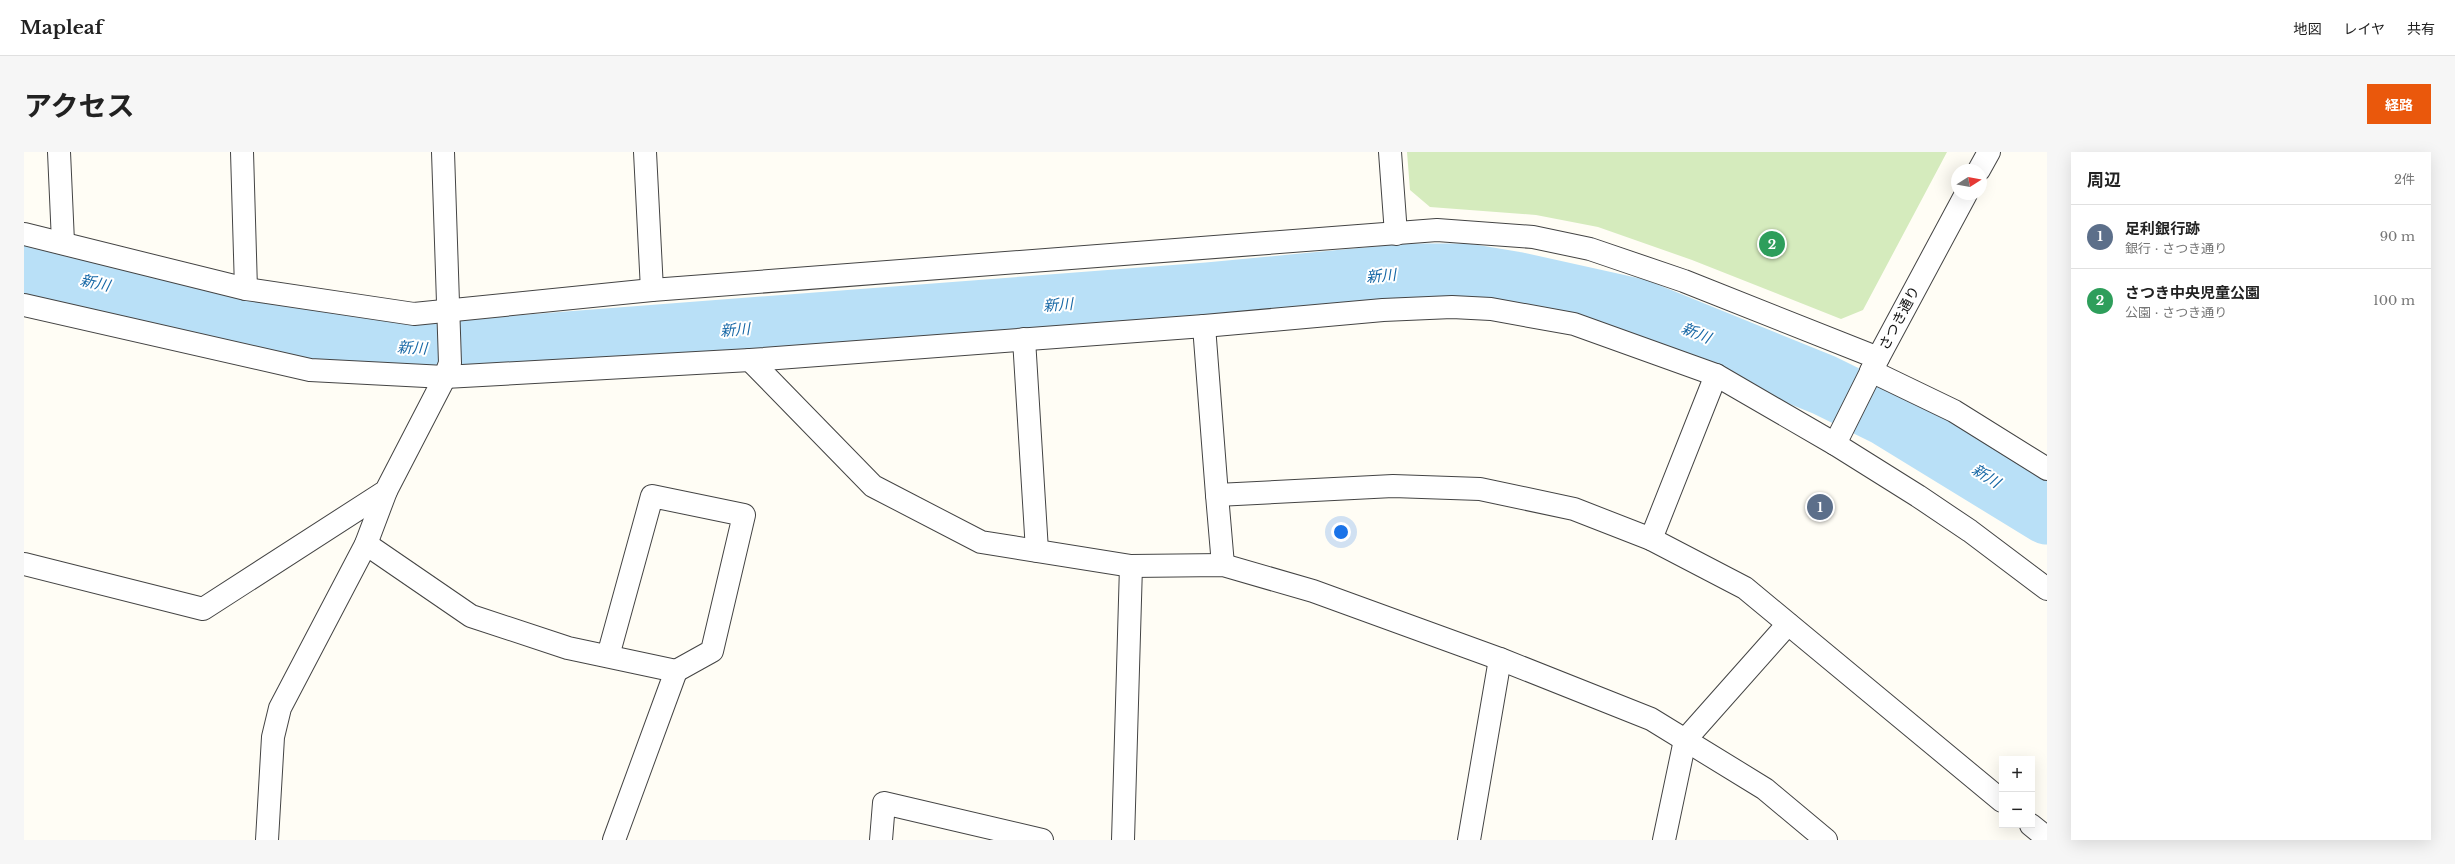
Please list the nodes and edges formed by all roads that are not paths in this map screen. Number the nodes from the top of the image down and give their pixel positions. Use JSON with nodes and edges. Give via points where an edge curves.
{"nodes":[{"id":1,"x":59,"y":152,"type":"edge"},
{"id":2,"x":242,"y":152,"type":"edge"},
{"id":3,"x":443,"y":152,"type":"edge"},
{"id":4,"x":645,"y":152,"type":"edge"},
{"id":5,"x":1390,"y":152,"type":"edge"},
{"id":6,"x":1989,"y":152,"type":"edge"},
{"id":7,"x":1982,"y":164,"type":"edge"},
{"id":8,"x":1963,"y":200,"type":"edge"},
{"id":9,"x":24,"y":234,"type":"edge"},
{"id":10,"x":1396,"y":234,"type":"junction"},
{"id":11,"x":63,"y":242,"type":"junction"},
{"id":12,"x":246,"y":289,"type":"junction"},
{"id":13,"x":652,"y":290,"type":"junction"},
{"id":14,"x":24,"y":305,"type":"edge"},
{"id":15,"x":450,"y":310,"type":"junction"},
{"id":16,"x":1204,"y":326,"type":"junction"},
{"id":17,"x":1024,"y":339,"type":"junction"},
{"id":18,"x":750,"y":360,"type":"junction"},
{"id":19,"x":448,"y":370,"type":"junction"},
{"id":20,"x":1871,"y":372,"type":"junction"},
{"id":21,"x":1716,"y":376,"type":"junction"},
{"id":22,"x":1835,"y":444,"type":"junction"},
{"id":23,"x":2045,"y":464,"type":"edge"},
{"id":24,"x":386,"y":491,"type":"junction"},
{"id":25,"x":1217,"y":495,"type":"junction"},
{"id":26,"x":1651,"y":539,"type":"junction"},
{"id":27,"x":366,"y":544,"type":"junction"},
{"id":28,"x":1037,"y":551,"type":"junction"},
{"id":29,"x":24,"y":564,"type":"edge"},
{"id":30,"x":1131,"y":566,"type":"junction"},
{"id":31,"x":1223,"y":566,"type":"junction"},
{"id":32,"x":2047,"y":589,"type":"edge"},
{"id":33,"x":1788,"y":624,"type":"junction"},
{"id":34,"x":608,"y":656,"type":"junction"},
{"id":35,"x":1500,"y":659,"type":"junction"},
{"id":36,"x":676,"y":671,"type":"junction"},
{"id":37,"x":1685,"y":740,"type":"junction"},
{"id":38,"x":1999,"y":799,"type":"edge"},
{"id":39,"x":2035,"y":828,"type":"edge"},
{"id":40,"x":2047,"y":838,"type":"edge"},
{"id":41,"x":267,"y":840,"type":"edge"},
{"id":42,"x":614,"y":840,"type":"edge"},
{"id":43,"x":881,"y":840,"type":"edge"},
{"id":44,"x":1042,"y":840,"type":"edge"},
{"id":45,"x":1123,"y":840,"type":"edge"},
{"id":46,"x":1469,"y":840,"type":"edge"},
{"id":47,"x":1664,"y":840,"type":"edge"},
{"id":48,"x":1826,"y":840,"type":"edge"}],
"edges":[{"from":1,"to":11,"type":"street"},
{"from":2,"to":12,"type":"street"},
{"from":3,"to":15,"type":"street"},
{"from":4,"to":13,"type":"street"},
{"from":5,"to":10,"type":"street"},
{"from":6,"to":7,"type":"street"},
{"from":8,"to":20,"type":"street","name":"さつき通り"},
{"from":9,"to":11,"type":"street"},
{"from":10,"to":13,"type":"street"},
{"from":10,"to":20,"type":"street","via":[[1437,230],[1469,231],[1533,237],[1590,249],[1684,281]]},
{"from":11,"to":12,"type":"street"},
{"from":12,"to":15,"type":"street","via":[[414,314]]},
{"from":13,"to":15,"type":"street"},
{"from":14,"to":19,"type":"street","via":[[310,370]]},
{"from":15,"to":19,"type":"street"},
{"from":16,"to":17,"type":"street"},
{"from":16,"to":21,"type":"street","via":[[1383,310],[1452,307],[1491,309],[1574,324]]},
{"from":16,"to":25,"type":"street"},
{"from":17,"to":18,"type":"street"},
{"from":17,"to":28,"type":"street"},
{"from":18,"to":19,"type":"street"},
{"from":18,"to":28,"type":"street","via":[[873,486],[981,542]]},
{"from":19,"to":24,"type":"street"},
{"from":20,"to":22,"type":"street","name":"さつき通り"},
{"from":20,"to":23,"type":"street","via":[[1954,410]]},
{"from":21,"to":22,"type":"street"},
{"from":21,"to":26,"type":"street"},
{"from":22,"to":32,"type":"street","via":[[1970,531]]},
{"from":24,"to":27,"type":"street"},
{"from":24,"to":29,"type":"street","via":[[203,609]]},
{"from":25,"to":26,"type":"street","via":[[1393,486],[1480,489],[1574,509]]},
{"from":25,"to":31,"type":"street"},
{"from":26,"to":33,"type":"street","via":[[1745,588]]},
{"from":27,"to":34,"type":"street","via":[[471,616],[568,648]]},
{"from":27,"to":41,"type":"street","via":[[280,708],[273,737]]},
{"from":28,"to":30,"type":"street"},
{"from":30,"to":31,"type":"street"},
{"from":30,"to":45,"type":"street"},
{"from":31,"to":35,"type":"street","via":[[1313,592]]},
{"from":33,"to":37,"type":"street"},
{"from":33,"to":38,"type":"street"},
{"from":34,"to":36,"type":"street"},
{"from":34,"to":36,"type":"street","via":[[652,496],[744,515],[712,650]]},
{"from":35,"to":37,"type":"street","via":[[1651,719]]},
{"from":35,"to":46,"type":"street"},
{"from":36,"to":42,"type":"street"},
{"from":37,"to":47,"type":"street"},
{"from":37,"to":48,"type":"street","via":[[1765,789]]},
{"from":39,"to":40,"type":"street"},
{"from":43,"to":44,"type":"street","via":[[884,803]]}]}
